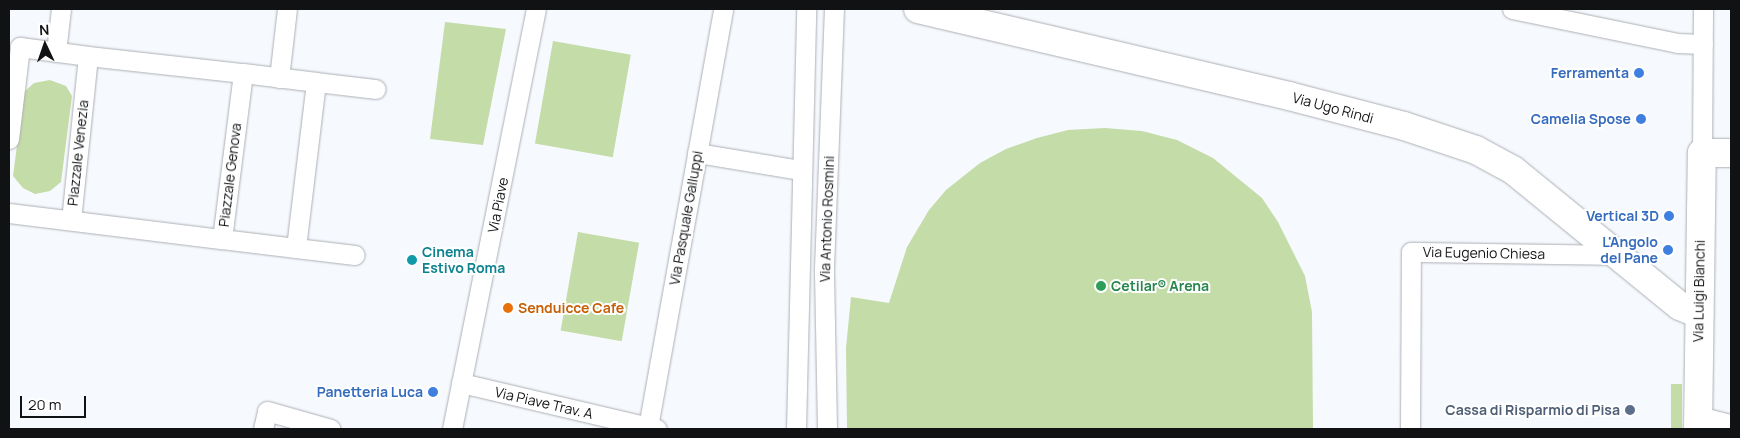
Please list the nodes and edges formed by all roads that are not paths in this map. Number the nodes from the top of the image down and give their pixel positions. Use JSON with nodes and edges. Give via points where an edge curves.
{"nodes":[{"id":1,"x":61,"y":9,"type":"edge"},
{"id":2,"x":287,"y":9,"type":"edge"},
{"id":3,"x":536,"y":9,"type":"edge"},
{"id":4,"x":723,"y":9,"type":"edge"},
{"id":5,"x":806,"y":9,"type":"edge"},
{"id":6,"x":834,"y":9,"type":"edge"},
{"id":7,"x":918,"y":9,"type":"edge"},
{"id":8,"x":1512,"y":9,"type":"edge"},
{"id":9,"x":1703,"y":9,"type":"edge"},
{"id":10,"x":1703,"y":44,"type":"junction"},
{"id":11,"x":14,"y":47,"type":"edge"},
{"id":12,"x":56,"y":52,"type":"junction"},
{"id":13,"x":88,"y":56,"type":"junction"},
{"id":14,"x":243,"y":73,"type":"junction"},
{"id":15,"x":279,"y":78,"type":"junction"},
{"id":16,"x":316,"y":82,"type":"junction"},
{"id":17,"x":376,"y":89,"type":"dead end"},
{"id":18,"x":9,"y":139,"type":"edge"},
{"id":19,"x":697,"y":153,"type":"junction"},
{"id":20,"x":1702,"y":153,"type":"junction"},
{"id":21,"x":1731,"y":153,"type":"edge"},
{"id":22,"x":800,"y":170,"type":"junction"},
{"id":23,"x":9,"y":213,"type":"edge"},
{"id":24,"x":71,"y":220,"type":"junction"},
{"id":25,"x":222,"y":239,"type":"junction"},
{"id":26,"x":296,"y":248,"type":"junction"},
{"id":27,"x":1614,"y":254,"type":"junction"},
{"id":28,"x":355,"y":255,"type":"dead end"},
{"id":29,"x":1699,"y":314,"type":"junction"},
{"id":30,"x":461,"y":383,"type":"junction"},
{"id":31,"x":1698,"y":422,"type":"edge"},
{"id":32,"x":1731,"y":424,"type":"edge"},
{"id":33,"x":652,"y":428,"type":"edge"},
{"id":34,"x":263,"y":429,"type":"edge"},
{"id":35,"x":332,"y":429,"type":"edge"},
{"id":36,"x":452,"y":429,"type":"edge"},
{"id":37,"x":796,"y":429,"type":"edge"},
{"id":38,"x":827,"y":429,"type":"edge"},
{"id":39,"x":1410,"y":429,"type":"edge"}],
"edges":[{"from":1,"to":12,"type":"street"},
{"from":2,"to":15,"type":"street"},
{"from":3,"to":30,"type":"street","name":"Via Piave"},
{"from":4,"to":19,"type":"street","name":"Via Pasquale Galluppi"},
{"from":5,"to":22,"type":"street","name":"Via Antonio Rosmini"},
{"from":6,"to":38,"type":"street","name":"Via Antonio Rosmini","via":[[824,268]]},
{"from":7,"to":27,"type":"street","name":"Via Ugo Rindi","via":[[1169,66],[1445,139],[1513,170]]},
{"from":8,"to":10,"type":"street","via":[[1677,43]]},
{"from":9,"to":10,"type":"street"},
{"from":10,"to":20,"type":"street"},
{"from":11,"to":12,"type":"street"},
{"from":11,"to":18,"type":"street"},
{"from":12,"to":13,"type":"street"},
{"from":13,"to":14,"type":"street"},
{"from":13,"to":24,"type":"street","name":"Piazzale Venezia"},
{"from":14,"to":15,"type":"street"},
{"from":14,"to":25,"type":"street","name":"Piazzale Genova"},
{"from":15,"to":16,"type":"street"},
{"from":16,"to":17,"type":"street"},
{"from":16,"to":26,"type":"street"},
{"from":19,"to":22,"type":"street"},
{"from":19,"to":33,"type":"street","name":"Via Pasquale Galluppi"},
{"from":20,"to":21,"type":"street"},
{"from":20,"to":29,"type":"street","name":"Via Luigi Bianchi"},
{"from":22,"to":37,"type":"street","name":"Via Antonio Rosmini"},
{"from":23,"to":24,"type":"street","name":"Piazzale Venezia"},
{"from":24,"to":25,"type":"street"},
{"from":25,"to":26,"type":"street","name":"Piazzale Genova"},
{"from":26,"to":28,"type":"street","name":"Piazzale Genova"},
{"from":27,"to":29,"type":"street","name":"Via Ugo Rindi","via":[[1680,306]]},
{"from":27,"to":39,"type":"street","name":"Via Eugenio Chiesa","via":[[1411,252]]},
{"from":29,"to":31,"type":"street","name":"Via Luigi Bianchi"},
{"from":30,"to":33,"type":"street","name":"Via Piave Trav. A"},
{"from":30,"to":36,"type":"street","name":"Via Piave"},
{"from":31,"to":32,"type":"street"},
{"from":34,"to":35,"type":"street","via":[[266,411]]}]}
